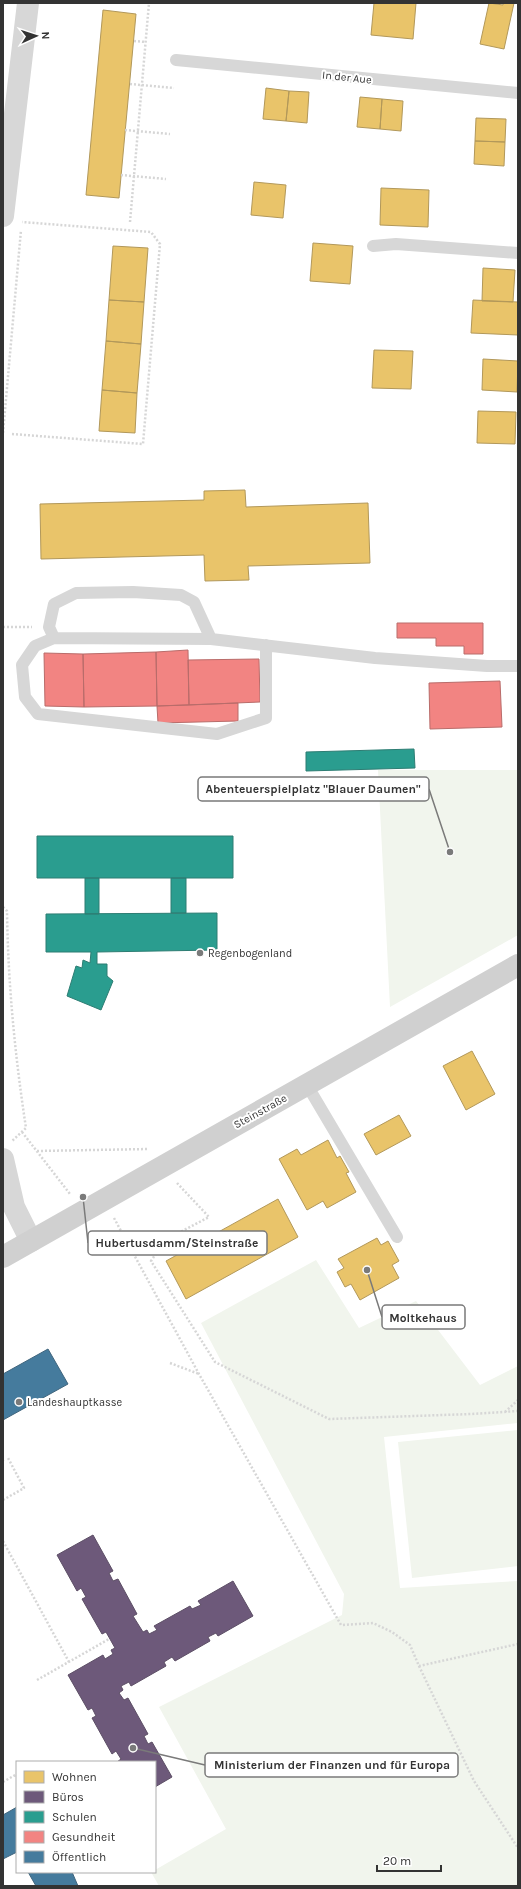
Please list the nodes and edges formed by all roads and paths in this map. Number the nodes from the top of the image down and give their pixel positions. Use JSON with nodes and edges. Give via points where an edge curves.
{"nodes":[{"id":1,"x":28,"y":3,"type":"edge"},
{"id":2,"x":149,"y":3,"type":"edge"},
{"id":3,"x":134,"y":41,"type":"dead end"},
{"id":4,"x":146,"y":42,"type":"junction"},
{"id":5,"x":176,"y":60,"type":"dead end"},
{"id":6,"x":130,"y":84,"type":"dead end"},
{"id":7,"x":142,"y":85,"type":"junction"},
{"id":8,"x":174,"y":88,"type":"dead end"},
{"id":9,"x":518,"y":93,"type":"edge"},
{"id":10,"x":125,"y":130,"type":"dead end"},
{"id":11,"x":138,"y":131,"type":"junction"},
{"id":12,"x":170,"y":134,"type":"dead end"},
{"id":13,"x":121,"y":175,"type":"dead end"},
{"id":14,"x":133,"y":176,"type":"junction"},
{"id":15,"x":166,"y":179,"type":"dead end"},
{"id":16,"x":3,"y":216,"type":"edge"},
{"id":17,"x":130,"y":222,"type":"dead end"},
{"id":18,"x":373,"y":246,"type":"dead end"},
{"id":19,"x":518,"y":253,"type":"edge"},
{"id":20,"x":3,"y":433,"type":"edge"},
{"id":21,"x":12,"y":434,"type":"dead end"},
{"id":22,"x":3,"y":627,"type":"edge"},
{"id":23,"x":52,"y":633,"type":"junction"},
{"id":24,"x":211,"y":639,"type":"junction"},
{"id":25,"x":266,"y":645,"type":"junction"},
{"id":26,"x":518,"y":666,"type":"edge"},
{"id":27,"x":3,"y":907,"type":"edge"},
{"id":28,"x":518,"y":965,"type":"edge"},
{"id":29,"x":307,"y":1085,"type":"junction"},
{"id":30,"x":22,"y":1132,"type":"junction"},
{"id":31,"x":149,"y":1149,"type":"dead end"},
{"id":32,"x":7,"y":1151,"type":"edge"},
{"id":33,"x":37,"y":1151,"type":"junction"},
{"id":34,"x":172,"y":1177,"type":"dead end"},
{"id":35,"x":6,"y":1183,"type":"edge"},
{"id":36,"x":74,"y":1199,"type":"dead end"},
{"id":37,"x":112,"y":1214,"type":"dead end"},
{"id":38,"x":397,"y":1237,"type":"dead end"},
{"id":39,"x":31,"y":1241,"type":"junction"},
{"id":40,"x":3,"y":1257,"type":"edge"},
{"id":41,"x":170,"y":1363,"type":"dead end"},
{"id":42,"x":199,"y":1374,"type":"junction"},
{"id":43,"x":518,"y":1400,"type":"edge"},
{"id":44,"x":518,"y":1410,"type":"edge"},
{"id":45,"x":505,"y":1412,"type":"junction"},
{"id":46,"x":8,"y":1458,"type":"dead end"},
{"id":47,"x":3,"y":1500,"type":"edge"},
{"id":48,"x":3,"y":1541,"type":"edge"},
{"id":49,"x":109,"y":1639,"type":"dead end"},
{"id":50,"x":518,"y":1644,"type":"edge"},
{"id":51,"x":69,"y":1662,"type":"junction"},
{"id":52,"x":419,"y":1666,"type":"junction"},
{"id":53,"x":37,"y":1680,"type":"dead end"},
{"id":54,"x":16,"y":1775,"type":"edge"},
{"id":55,"x":3,"y":1782,"type":"edge"},
{"id":56,"x":518,"y":1848,"type":"edge"}],
"edges":[{"from":1,"to":16,"type":"street"},
{"from":2,"to":4,"type":"path"},
{"from":3,"to":4,"type":"path"},
{"from":4,"to":7,"type":"path"},
{"from":5,"to":9,"type":"lane","name":"In der Aue"},
{"from":6,"to":7,"type":"path"},
{"from":7,"to":8,"type":"path"},
{"from":7,"to":11,"type":"path"},
{"from":10,"to":11,"type":"path"},
{"from":11,"to":12,"type":"path"},
{"from":11,"to":14,"type":"path"},
{"from":13,"to":14,"type":"path"},
{"from":14,"to":15,"type":"path"},
{"from":14,"to":17,"type":"path"},
{"from":18,"to":19,"type":"lane","via":[[396,244]]},
{"from":20,"to":21,"type":"path","via":[[21,222],[151,232],[160,244],[143,444]]},
{"from":22,"to":23,"type":"path"},
{"from":23,"to":24,"type":"lane"},
{"from":23,"to":24,"type":"lane","via":[[54,604],[76,593],[133,592],[181,595],[194,602]]},
{"from":23,"to":25,"type":"lane","via":[[35,646],[22,666],[25,697],[38,714],[218,734],[266,718]]},
{"from":24,"to":25,"type":"lane"},
{"from":25,"to":26,"type":"lane","via":[[375,658]]},
{"from":27,"to":30,"type":"path","via":[[6,911],[8,978],[16,1064],[26,1128]]},
{"from":28,"to":29,"type":"street","name":"Steinstraße"},
{"from":29,"to":38,"type":"lane"},
{"from":29,"to":39,"type":"street","name":"Steinstraße"},
{"from":30,"to":32,"type":"path"},
{"from":30,"to":33,"type":"path"},
{"from":31,"to":33,"type":"path"},
{"from":32,"to":35,"type":"street"},
{"from":33,"to":36,"type":"path"},
{"from":34,"to":45,"type":"path","via":[[209,1217],[165,1240],[151,1261],[215,1362],[329,1419]]},
{"from":35,"to":39,"type":"street","via":[[14,1207]]},
{"from":37,"to":42,"type":"path"},
{"from":39,"to":40,"type":"street","name":"Steinstraße"},
{"from":41,"to":42,"type":"path"},
{"from":42,"to":52,"type":"path","via":[[341,1625],[373,1623],[392,1632],[410,1645]]},
{"from":43,"to":45,"type":"path"},
{"from":44,"to":45,"type":"path"},
{"from":46,"to":47,"type":"path","via":[[24,1488]]},
{"from":48,"to":51,"type":"path"},
{"from":49,"to":51,"type":"path"},
{"from":50,"to":52,"type":"path"},
{"from":51,"to":53,"type":"path"},
{"from":52,"to":56,"type":"path","via":[[474,1780]]},
{"from":54,"to":55,"type":"path"}]}
